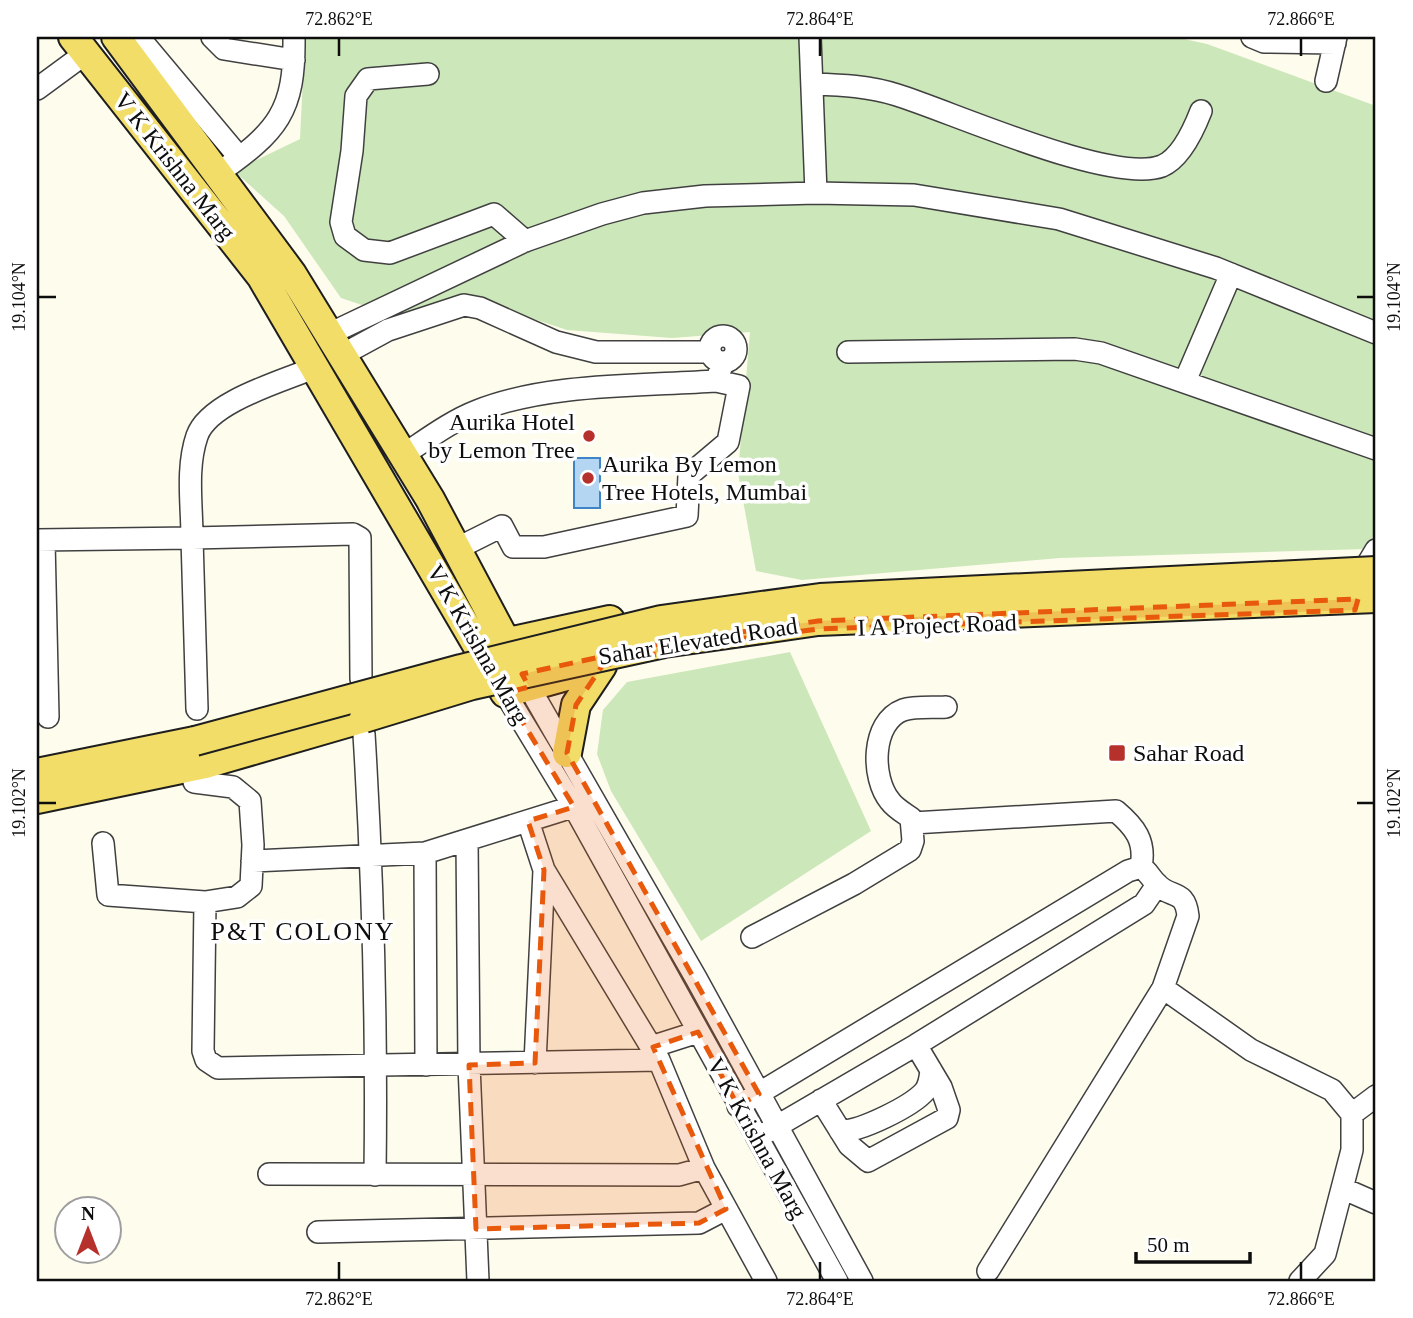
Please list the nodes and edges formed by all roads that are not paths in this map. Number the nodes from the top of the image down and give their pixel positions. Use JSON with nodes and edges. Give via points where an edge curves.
{"nodes":[{"id":1,"x":212,"y":37,"type":"edge"},
{"id":2,"x":293,"y":37,"type":"edge"},
{"id":3,"x":810,"y":37,"type":"edge"},
{"id":4,"x":1252,"y":37,"type":"edge"},
{"id":5,"x":1336,"y":40,"type":"edge"},
{"id":6,"x":132,"y":41,"type":"edge"},
{"id":7,"x":80,"y":45,"type":"edge"},
{"id":8,"x":294,"y":60,"type":"junction"},
{"id":9,"x":428,"y":74,"type":"dead end"},
{"id":10,"x":1326,"y":82,"type":"dead end"},
{"id":11,"x":813,"y":84,"type":"junction"},
{"id":12,"x":37,"y":89,"type":"edge"},
{"id":13,"x":1201,"y":111,"type":"dead end"},
{"id":14,"x":228,"y":166,"type":"junction"},
{"id":15,"x":816,"y":193,"type":"junction"},
{"id":16,"x":525,"y":241,"type":"junction"},
{"id":17,"x":1231,"y":274,"type":"junction"},
{"id":18,"x":278,"y":277,"type":"junction"},
{"id":19,"x":1376,"y":332,"type":"edge"},
{"id":20,"x":335,"y":344,"type":"junction"},
{"id":21,"x":848,"y":352,"type":"dead end"},
{"id":22,"x":716,"y":365,"type":"junction"},
{"id":23,"x":316,"y":367,"type":"junction"},
{"id":24,"x":1185,"y":381,"type":"junction"},
{"id":25,"x":1376,"y":449,"type":"edge"},
{"id":26,"x":403,"y":455,"type":"junction"},
{"id":27,"x":192,"y":538,"type":"junction"},
{"id":28,"x":40,"y":540,"type":"edge"},
{"id":29,"x":456,"y":549,"type":"junction"},
{"id":30,"x":1374,"y":563,"type":"edge"},
{"id":31,"x":1369,"y":606,"type":"edge"},
{"id":32,"x":489,"y":610,"type":"junction"},
{"id":33,"x":554,"y":631,"type":"junction"},
{"id":34,"x":493,"y":645,"type":"junction"},
{"id":35,"x":602,"y":666,"type":"junction"},
{"id":36,"x":361,"y":679,"type":"dead end"},
{"id":37,"x":517,"y":690,"type":"junction"},
{"id":38,"x":946,"y":708,"type":"dead end"},
{"id":39,"x":197,"y":709,"type":"dead end"},
{"id":40,"x":48,"y":717,"type":"dead end"},
{"id":41,"x":365,"y":734,"type":"dead end"},
{"id":42,"x":567,"y":753,"type":"junction"},
{"id":43,"x":37,"y":773,"type":"edge"},
{"id":44,"x":194,"y":782,"type":"dead end"},
{"id":45,"x":37,"y":799,"type":"edge"},
{"id":46,"x":584,"y":803,"type":"junction"},
{"id":47,"x":528,"y":821,"type":"junction"},
{"id":48,"x":913,"y":823,"type":"junction"},
{"id":49,"x":467,"y":840,"type":"junction"},
{"id":50,"x":103,"y":843,"type":"dead end"},
{"id":51,"x":425,"y":853,"type":"junction"},
{"id":52,"x":372,"y":857,"type":"junction"},
{"id":53,"x":252,"y":861,"type":"junction"},
{"id":54,"x":1141,"y":867,"type":"junction"},
{"id":55,"x":544,"y":870,"type":"junction"},
{"id":56,"x":1157,"y":885,"type":"junction"},
{"id":57,"x":205,"y":901,"type":"junction"},
{"id":58,"x":752,"y":937,"type":"dead end"},
{"id":59,"x":1163,"y":988,"type":"junction"},
{"id":60,"x":698,"y":1032,"type":"junction"},
{"id":61,"x":916,"y":1045,"type":"junction"},
{"id":62,"x":655,"y":1054,"type":"junction"},
{"id":63,"x":535,"y":1063,"type":"junction"},
{"id":64,"x":376,"y":1064,"type":"junction"},
{"id":65,"x":426,"y":1065,"type":"junction"},
{"id":66,"x":469,"y":1065,"type":"junction"},
{"id":67,"x":930,"y":1068,"type":"junction"},
{"id":68,"x":759,"y":1094,"type":"junction"},
{"id":69,"x":1376,"y":1096,"type":"edge"},
{"id":70,"x":821,"y":1100,"type":"junction"},
{"id":71,"x":738,"y":1106,"type":"junction"},
{"id":72,"x":1352,"y":1114,"type":"junction"},
{"id":73,"x":777,"y":1125,"type":"junction"},
{"id":74,"x":840,"y":1131,"type":"junction"},
{"id":75,"x":756,"y":1138,"type":"junction"},
{"id":76,"x":704,"y":1168,"type":"junction"},
{"id":77,"x":269,"y":1174,"type":"dead end"},
{"id":78,"x":375,"y":1175,"type":"junction"},
{"id":79,"x":474,"y":1176,"type":"junction"},
{"id":80,"x":1344,"y":1189,"type":"junction"},
{"id":81,"x":1376,"y":1203,"type":"edge"},
{"id":82,"x":726,"y":1209,"type":"junction"},
{"id":83,"x":476,"y":1229,"type":"junction"},
{"id":84,"x":318,"y":1232,"type":"dead end"},
{"id":85,"x":988,"y":1271,"type":"dead end"},
{"id":86,"x":478,"y":1281,"type":"edge"},
{"id":87,"x":766,"y":1281,"type":"edge"},
{"id":88,"x":837,"y":1281,"type":"edge"},
{"id":89,"x":862,"y":1281,"type":"edge"},
{"id":90,"x":1300,"y":1281,"type":"edge"}],
"edges":[{"from":1,"to":8,"type":"street","via":[[225,49]]},
{"from":2,"to":8,"type":"street"},
{"from":3,"to":11,"type":"street"},
{"from":4,"to":5,"type":"street","via":[[1264,41]]},
{"from":5,"to":10,"type":"street"},
{"from":6,"to":14,"type":"main road","name":"V K Krishna Marg"},
{"from":7,"to":12,"type":"street"},
{"from":7,"to":18,"type":"main road","name":"V K Krishna Marg"},
{"from":8,"to":14,"type":"street","via":[[288,106],[272,127]]},
{"from":9,"to":16,"type":"street","via":[[368,79],[356,96],[341,222],[345,236],[365,250],[390,253],[494,214]]},
{"from":11,"to":13,"type":"street","via":[[857,85],[898,95],[975,125],[1120,169],[1163,166],[1193,131]]},
{"from":11,"to":15,"type":"street"},
{"from":14,"to":18,"type":"main road","name":"V K Krishna Marg"},
{"from":15,"to":16,"type":"street","via":[[643,203]]},
{"from":15,"to":17,"type":"street","via":[[914,195],[1059,219]]},
{"from":16,"to":20,"type":"street"},
{"from":17,"to":19,"type":"street"},
{"from":17,"to":24,"type":"street"},
{"from":18,"to":20,"type":"main road","name":"V K Krishna Marg"},
{"from":18,"to":23,"type":"main road","name":"V K Krishna Marg"},
{"from":20,"to":22,"type":"street","via":[[464,305],[556,342],[596,352]]},
{"from":20,"to":26,"type":"main road","name":"V K Krishna Marg"},
{"from":21,"to":24,"type":"street","via":[[1075,349]]},
{"from":22,"to":26,"type":"street","via":[[498,404],[475,412]]},
{"from":22,"to":29,"type":"street","via":[[739,386],[728,442],[689,475],[687,516],[544,547],[513,547],[502,526]]},
{"from":23,"to":27,"type":"street","via":[[221,407],[198,433],[191,467]]},
{"from":23,"to":34,"type":"main road","name":"V K Krishna Marg"},
{"from":24,"to":25,"type":"street"},
{"from":26,"to":29,"type":"main road","name":"V K Krishna Marg"},
{"from":27,"to":28,"type":"street"},
{"from":27,"to":36,"type":"street","via":[[353,534],[360,538]]},
{"from":27,"to":39,"type":"street"},
{"from":28,"to":40,"type":"street"},
{"from":29,"to":32,"type":"main road","name":"V K Krishna Marg"},
{"from":30,"to":31,"type":"street"},
{"from":30,"to":33,"type":"main road","via":[[870,583],[764,593]]},
{"from":30,"to":43,"type":"main road","name":"Sahar Elevated Road","bridge":true,"via":[[820,598],[661,620],[200,740]]},
{"from":31,"to":35,"type":"main road","name":"I A Project Road","via":[[818,629],[707,643]]},
{"from":31,"to":45,"type":"main road","name":"Sahar Elevated Road","bridge":true,"via":[[818,621],[664,643],[472,685],[205,764]]},
{"from":32,"to":33,"type":"main road","via":[[522,627]]},
{"from":32,"to":34,"type":"main road","name":"V K Krishna Marg"},
{"from":33,"to":34,"type":"main road"},
{"from":34,"to":37,"type":"main road","name":"V K Krishna Marg"},
{"from":35,"to":37,"type":"main road","name":"I A Project Road"},
{"from":35,"to":42,"type":"main road","via":[[576,705]]},
{"from":37,"to":42,"type":"street","name":"V K Krishna Marg"},
{"from":37,"to":46,"type":"street","name":"V K Krishna Marg"},
{"from":38,"to":48,"type":"street","via":[[905,709],[888,720],[880,734],[883,785],[889,801]]},
{"from":41,"to":52,"type":"street"},
{"from":42,"to":46,"type":"street","name":"V K Krishna Marg"},
{"from":44,"to":53,"type":"street","via":[[233,787],[250,801]]},
{"from":46,"to":47,"type":"street"},
{"from":46,"to":60,"type":"street","name":"V K Krishna Marg"},
{"from":46,"to":68,"type":"street","name":"V K Krishna Marg"},
{"from":47,"to":49,"type":"street"},
{"from":47,"to":55,"type":"street"},
{"from":48,"to":54,"type":"street","via":[[1116,811],[1134,826],[1144,850]]},
{"from":48,"to":58,"type":"street","via":[[910,850]]},
{"from":49,"to":51,"type":"street"},
{"from":49,"to":66,"type":"street"},
{"from":50,"to":57,"type":"street","via":[[108,895]]},
{"from":51,"to":52,"type":"street"},
{"from":51,"to":65,"type":"street"},
{"from":52,"to":53,"type":"street"},
{"from":52,"to":64,"type":"street"},
{"from":53,"to":57,"type":"street","via":[[251,886],[237,897]]},
{"from":54,"to":56,"type":"street"},
{"from":54,"to":68,"type":"street"},
{"from":55,"to":62,"type":"street"},
{"from":55,"to":63,"type":"street"},
{"from":56,"to":59,"type":"street","via":[[1187,904],[1188,916]]},
{"from":56,"to":61,"type":"street","via":[[1143,904]]},
{"from":57,"to":64,"type":"street","via":[[206,1060],[218,1068]]},
{"from":59,"to":72,"type":"street","via":[[1251,1049],[1332,1090]]},
{"from":59,"to":85,"type":"street"},
{"from":60,"to":62,"type":"street"},
{"from":60,"to":71,"type":"street","name":"V K Krishna Marg"},
{"from":61,"to":67,"type":"street"},
{"from":61,"to":70,"type":"street"},
{"from":62,"to":63,"type":"street"},
{"from":62,"to":76,"type":"street"},
{"from":63,"to":66,"type":"street"},
{"from":64,"to":65,"type":"street"},
{"from":64,"to":78,"type":"street"},
{"from":65,"to":66,"type":"street"},
{"from":66,"to":79,"type":"street"},
{"from":67,"to":74,"type":"street","via":[[923,1094],[878,1120],[850,1132]]},
{"from":67,"to":74,"type":"street","via":[[949,1110],[947,1118],[868,1161]]},
{"from":68,"to":71,"type":"street"},
{"from":68,"to":73,"type":"street","name":"V K Krishna Marg"},
{"from":69,"to":72,"type":"street"},
{"from":70,"to":73,"type":"street"},
{"from":70,"to":74,"type":"street"},
{"from":71,"to":75,"type":"street","name":"V K Krishna Marg"},
{"from":72,"to":80,"type":"street","via":[[1352,1150]]},
{"from":73,"to":75,"type":"street"},
{"from":73,"to":89,"type":"street","name":"V K Krishna Marg"},
{"from":75,"to":88,"type":"street","name":"V K Krishna Marg"},
{"from":76,"to":79,"type":"street","via":[[679,1175]]},
{"from":76,"to":82,"type":"street"},
{"from":77,"to":78,"type":"street"},
{"from":78,"to":79,"type":"street"},
{"from":79,"to":83,"type":"street"},
{"from":80,"to":81,"type":"street"},
{"from":80,"to":90,"type":"street","via":[[1325,1254]]},
{"from":82,"to":83,"type":"street","via":[[699,1223]]},
{"from":82,"to":87,"type":"street"},
{"from":83,"to":84,"type":"street"},
{"from":83,"to":86,"type":"street"}]}
